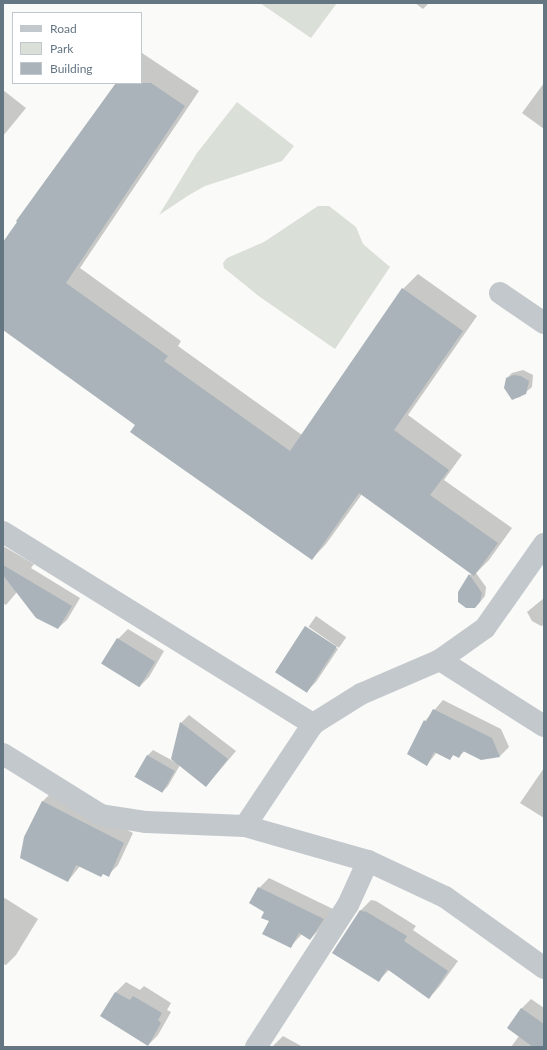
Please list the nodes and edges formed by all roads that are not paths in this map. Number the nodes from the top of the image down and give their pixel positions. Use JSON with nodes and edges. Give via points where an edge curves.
{"nodes":[{"id":1,"x":500,"y":293,"type":"dead end"},
{"id":2,"x":544,"y":323,"type":"edge"},
{"id":3,"x":3,"y":532,"type":"edge"},
{"id":4,"x":544,"y":544,"type":"edge"},
{"id":5,"x":440,"y":660,"type":"junction"},
{"id":6,"x":313,"y":724,"type":"junction"},
{"id":7,"x":544,"y":726,"type":"edge"},
{"id":8,"x":3,"y":754,"type":"edge"},
{"id":9,"x":245,"y":826,"type":"junction"},
{"id":10,"x":368,"y":861,"type":"junction"},
{"id":11,"x":544,"y":968,"type":"edge"},
{"id":12,"x":256,"y":1047,"type":"edge"}],
"edges":[{"from":1,"to":2,"type":"street"},
{"from":3,"to":6,"type":"street"},
{"from":4,"to":5,"type":"street","via":[[485,628]]},
{"from":5,"to":6,"type":"street","via":[[361,694]]},
{"from":5,"to":7,"type":"street"},
{"from":6,"to":9,"type":"street"},
{"from":8,"to":9,"type":"street","via":[[101,815],[146,822]]},
{"from":9,"to":10,"type":"street"},
{"from":10,"to":11,"type":"street","via":[[445,897]]},
{"from":10,"to":12,"type":"street","via":[[348,905]]}]}
